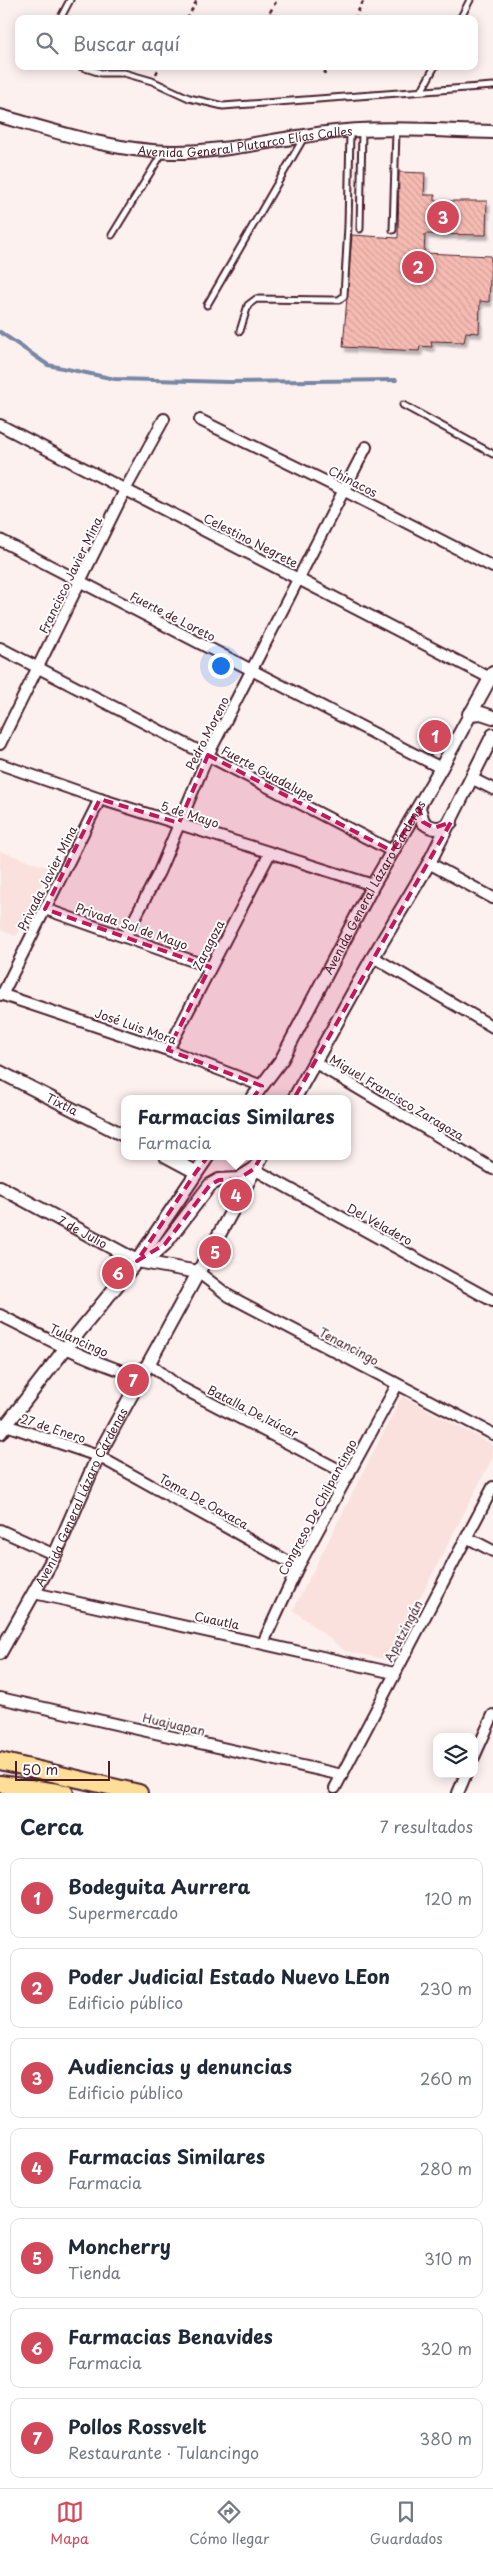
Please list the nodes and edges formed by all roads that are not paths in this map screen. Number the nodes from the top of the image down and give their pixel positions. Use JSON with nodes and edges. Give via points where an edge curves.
{"nodes":[{"id":1,"x":70,"y":0,"type":"edge"},
{"id":2,"x":470,"y":0,"type":"edge"},
{"id":3,"x":62,"y":15,"type":"edge"},
{"id":4,"x":462,"y":15,"type":"edge"},
{"id":5,"x":91,"y":70,"type":"edge"},
{"id":6,"x":433,"y":70,"type":"edge"},
{"id":7,"x":493,"y":86,"type":"edge"},
{"id":8,"x":422,"y":90,"type":"junction"},
{"id":9,"x":0,"y":116,"type":"edge"},
{"id":10,"x":356,"y":131,"type":"junction"},
{"id":11,"x":396,"y":131,"type":"junction"},
{"id":12,"x":493,"y":132,"type":"edge"},
{"id":13,"x":305,"y":136,"type":"junction"},
{"id":14,"x":163,"y":151,"type":"junction"},
{"id":15,"x":360,"y":229,"type":"dead end"},
{"id":16,"x":393,"y":230,"type":"dead end"},
{"id":17,"x":112,"y":235,"type":"dead end"},
{"id":18,"x":206,"y":305,"type":"dead end"},
{"id":19,"x":240,"y":331,"type":"dead end"},
{"id":20,"x":403,"y":405,"type":"dead end"},
{"id":21,"x":164,"y":419,"type":"dead end"},
{"id":22,"x":200,"y":420,"type":"dead end"},
{"id":23,"x":0,"y":425,"type":"edge"},
{"id":24,"x":366,"y":447,"type":"dead end"},
{"id":25,"x":493,"y":454,"type":"edge"},
{"id":26,"x":125,"y":490,"type":"junction"},
{"id":27,"x":345,"y":491,"type":"junction"},
{"id":28,"x":0,"y":540,"type":"edge"},
{"id":29,"x":493,"y":568,"type":"edge"},
{"id":30,"x":300,"y":579,"type":"junction"},
{"id":31,"x":80,"y":583,"type":"junction"},
{"id":32,"x":0,"y":648,"type":"edge"},
{"id":33,"x":38,"y":668,"type":"junction"},
{"id":34,"x":253,"y":671,"type":"junction"},
{"id":35,"x":492,"y":675,"type":"edge"},
{"id":36,"x":469,"y":714,"type":"junction"},
{"id":37,"x":493,"y":718,"type":"edge"},
{"id":38,"x":493,"y":735,"type":"edge"},
{"id":39,"x":0,"y":744,"type":"edge"},
{"id":40,"x":208,"y":756,"type":"junction"},
{"id":41,"x":0,"y":764,"type":"edge"},
{"id":42,"x":441,"y":768,"type":"junction"},
{"id":43,"x":471,"y":778,"type":"junction"},
{"id":44,"x":493,"y":789,"type":"edge"},
{"id":45,"x":100,"y":798,"type":"junction"},
{"id":46,"x":419,"y":808,"type":"junction"},
{"id":47,"x":451,"y":822,"type":"junction"},
{"id":48,"x":179,"y":823,"type":"junction"},
{"id":49,"x":392,"y":851,"type":"junction"},
{"id":50,"x":270,"y":852,"type":"junction"},
{"id":51,"x":429,"y":863,"type":"junction"},
{"id":52,"x":373,"y":885,"type":"junction"},
{"id":53,"x":493,"y":898,"type":"edge"},
{"id":54,"x":45,"y":909,"type":"junction"},
{"id":55,"x":125,"y":937,"type":"junction"},
{"id":56,"x":373,"y":957,"type":"junction"},
{"id":57,"x":210,"y":967,"type":"junction"},
{"id":58,"x":1,"y":994,"type":"edge"},
{"id":59,"x":493,"y":1027,"type":"edge"},
{"id":60,"x":168,"y":1050,"type":"junction"},
{"id":61,"x":314,"y":1062,"type":"junction"},
{"id":62,"x":0,"y":1072,"type":"edge"},
{"id":63,"x":262,"y":1086,"type":"junction"},
{"id":64,"x":255,"y":1095,"type":"edge"},
{"id":65,"x":296,"y":1095,"type":"edge"},
{"id":66,"x":121,"y":1134,"type":"edge"},
{"id":67,"x":174,"y":1160,"type":"edge"},
{"id":68,"x":205,"y":1160,"type":"edge"},
{"id":69,"x":260,"y":1160,"type":"edge"},
{"id":70,"x":254,"y":1169,"type":"junction"},
{"id":71,"x":493,"y":1169,"type":"edge"},
{"id":72,"x":196,"y":1172,"type":"junction"},
{"id":73,"x":0,"y":1187,"type":"edge"},
{"id":74,"x":137,"y":1261,"type":"junction"},
{"id":75,"x":198,"y":1272,"type":"junction"},
{"id":76,"x":493,"y":1301,"type":"edge"},
{"id":77,"x":0,"y":1315,"type":"edge"},
{"id":78,"x":64,"y":1349,"type":"junction"},
{"id":79,"x":150,"y":1364,"type":"junction"},
{"id":80,"x":396,"y":1385,"type":"junction"},
{"id":81,"x":2,"y":1427,"type":"edge"},
{"id":82,"x":493,"y":1434,"type":"edge"},
{"id":83,"x":98,"y":1456,"type":"junction"},
{"id":84,"x":349,"y":1475,"type":"junction"},
{"id":85,"x":493,"y":1487,"type":"edge"},
{"id":86,"x":0,"y":1530,"type":"edge"},
{"id":87,"x":468,"y":1538,"type":"junction"},
{"id":88,"x":493,"y":1551,"type":"edge"},
{"id":89,"x":55,"y":1555,"type":"junction"},
{"id":90,"x":298,"y":1567,"type":"junction"},
{"id":91,"x":34,"y":1593,"type":"junction"},
{"id":92,"x":263,"y":1643,"type":"junction"},
{"id":93,"x":2,"y":1645,"type":"edge"},
{"id":94,"x":394,"y":1673,"type":"junction"},
{"id":95,"x":0,"y":1698,"type":"edge"},
{"id":96,"x":493,"y":1715,"type":"edge"},
{"id":97,"x":478,"y":1748,"type":"edge"},
{"id":98,"x":0,"y":1761,"type":"edge"},
{"id":99,"x":342,"y":1775,"type":"junction"},
{"id":100,"x":464,"y":1778,"type":"edge"},
{"id":101,"x":0,"y":1784,"type":"edge"},
{"id":102,"x":335,"y":1788,"type":"dead end"},
{"id":103,"x":65,"y":1793,"type":"edge"},
{"id":104,"x":139,"y":1793,"type":"edge"},
{"id":105,"x":458,"y":1793,"type":"edge"}],
"edges":[{"from":1,"to":3,"type":"lane"},
{"from":2,"to":4,"type":"lane"},
{"from":5,"to":8,"type":"lane","via":[[124,73],[152,81],[189,98],[223,106]]},
{"from":6,"to":8,"type":"lane"},
{"from":7,"to":8,"type":"lane"},
{"from":9,"to":14,"type":"street","name":"Avenida General Plutarco Elías Calles","via":[[83,138]]},
{"from":10,"to":11,"type":"street","name":"Avenida General Plutarco Elías Calles"},
{"from":10,"to":13,"type":"street","name":"Avenida General Plutarco Elías Calles"},
{"from":10,"to":15,"type":"lane"},
{"from":10,"to":19,"type":"lane","via":[[344,296],[331,300],[256,299],[248,305]]},
{"from":11,"to":12,"type":"street","name":"Avenida General Plutarco Elías Calles"},
{"from":11,"to":16,"type":"lane"},
{"from":13,"to":14,"type":"street","name":"Avenida General Plutarco Elías Calles","via":[[232,147]]},
{"from":13,"to":18,"type":"lane"},
{"from":14,"to":17,"type":"lane"},
{"from":20,"to":25,"type":"lane"},
{"from":21,"to":26,"type":"street","name":"Francisco Javier Mina"},
{"from":22,"to":27,"type":"street","name":"Chinacos"},
{"from":23,"to":26,"type":"street","name":"Celestino Negrete"},
{"from":24,"to":27,"type":"street","name":"Pedro Moreno"},
{"from":26,"to":30,"type":"street","name":"Celestino Negrete"},
{"from":26,"to":31,"type":"street","name":"Francisco Javier Mina"},
{"from":27,"to":29,"type":"street","name":"Chinacos"},
{"from":27,"to":30,"type":"street","name":"Pedro Moreno"},
{"from":28,"to":31,"type":"street","name":"Fuerte de Loreto"},
{"from":30,"to":34,"type":"street","name":"Pedro Moreno"},
{"from":30,"to":35,"type":"street","name":"Celestino Negrete"},
{"from":31,"to":33,"type":"street","name":"Francisco Javier Mina"},
{"from":31,"to":34,"type":"street","name":"Fuerte de Loreto"},
{"from":32,"to":33,"type":"street","name":"Fuerte Guadalupe"},
{"from":33,"to":39,"type":"street","name":"Francisco Javier Mina"},
{"from":33,"to":40,"type":"street","name":"Fuerte Guadalupe"},
{"from":34,"to":40,"type":"street","name":"Pedro Moreno"},
{"from":34,"to":42,"type":"street","name":"Fuerte de Loreto"},
{"from":35,"to":36,"type":"street","name":"Avenida General Lázaro Cárdenas"},
{"from":36,"to":37,"type":"street","via":[[481,713]]},
{"from":36,"to":42,"type":"street","name":"Avenida General Lázaro Cárdenas"},
{"from":38,"to":43,"type":"street"},
{"from":40,"to":48,"type":"street","name":"Pedro Moreno"},
{"from":40,"to":49,"type":"street","name":"Fuerte Guadalupe"},
{"from":41,"to":45,"type":"street","name":"5 de Mayo"},
{"from":42,"to":46,"type":"street","name":"Avenida General Lázaro Cárdenas"},
{"from":43,"to":44,"type":"street"},
{"from":43,"to":47,"type":"street"},
{"from":45,"to":48,"type":"street","name":"5 de Mayo"},
{"from":45,"to":54,"type":"street","name":"Privada Javier Mina"},
{"from":46,"to":47,"type":"street","via":[[423,822],[434,828]]},
{"from":46,"to":49,"type":"street","name":"Avenida General Lázaro Cárdenas"},
{"from":47,"to":51,"type":"street"},
{"from":48,"to":50,"type":"street","name":"5 de Mayo"},
{"from":48,"to":55,"type":"street","name":"Pedro Moreno","via":[[159,872]]},
{"from":49,"to":52,"type":"street","name":"Avenida General Lázaro Cárdenas"},
{"from":50,"to":52,"type":"street","name":"5 de Mayo"},
{"from":50,"to":57,"type":"street","name":"Zaragoza"},
{"from":51,"to":53,"type":"street"},
{"from":51,"to":56,"type":"street"},
{"from":52,"to":63,"type":"street","name":"Avenida General Lázaro Cárdenas","via":[[282,1059]]},
{"from":54,"to":55,"type":"street","name":"Privada Sol de Mayo"},
{"from":54,"to":58,"type":"street","name":"Privada Javier Mina"},
{"from":55,"to":57,"type":"street","name":"Privada Sol de Mayo"},
{"from":56,"to":59,"type":"street"},
{"from":56,"to":61,"type":"street"},
{"from":57,"to":60,"type":"street","name":"Zaragoza"},
{"from":58,"to":60,"type":"street","name":"José Luis Mora"},
{"from":60,"to":63,"type":"street","name":"José Luis Mora"},
{"from":61,"to":65,"type":"street"},
{"from":61,"to":71,"type":"street","name":"Miguel Francisco Zaragoza"},
{"from":62,"to":66,"type":"street","name":"Tixtla"},
{"from":63,"to":64,"type":"street","name":"Avenida General Lázaro Cárdenas"},
{"from":67,"to":72,"type":"street"},
{"from":68,"to":72,"type":"street"},
{"from":69,"to":70,"type":"street","name":"Avenida General Lázaro Cárdenas"},
{"from":70,"to":74,"type":"street","via":[[238,1179],[218,1180],[210,1185],[165,1244]]},
{"from":70,"to":75,"type":"street","name":"Avenida General Lázaro Cárdenas"},
{"from":70,"to":76,"type":"street","name":"Del Veladero"},
{"from":72,"to":74,"type":"street"},
{"from":73,"to":74,"type":"street","name":"7 de Julio"},
{"from":74,"to":75,"type":"street","name":"7 de Julio"},
{"from":74,"to":78,"type":"street"},
{"from":75,"to":79,"type":"street","name":"Avenida General Lázaro Cárdenas"},
{"from":75,"to":80,"type":"street","name":"Tenancingo","via":[[230,1296]]},
{"from":77,"to":78,"type":"street","name":"Tulancingo"},
{"from":78,"to":79,"type":"street","name":"Tulancingo","via":[[131,1374]]},
{"from":78,"to":81,"type":"street"},
{"from":79,"to":83,"type":"street","name":"Avenida General Lázaro Cárdenas"},
{"from":79,"to":84,"type":"street","name":"Batalla De Izúcar","via":[[178,1386]]},
{"from":80,"to":82,"type":"street","name":"Tenancingo"},
{"from":80,"to":84,"type":"street","name":"Congreso De Chilpancingo"},
{"from":81,"to":83,"type":"street","name":"27 de Enero"},
{"from":83,"to":89,"type":"street","name":"Avenida General Lázaro Cárdenas"},
{"from":83,"to":90,"type":"street","name":"Toma De Oaxaca"},
{"from":84,"to":90,"type":"street","name":"Congreso De Chilpancingo"},
{"from":85,"to":87,"type":"street","name":"Apatzingán"},
{"from":86,"to":89,"type":"street"},
{"from":87,"to":88,"type":"street"},
{"from":87,"to":94,"type":"street","name":"Apatzingán"},
{"from":89,"to":91,"type":"street","name":"Avenida General Lázaro Cárdenas"},
{"from":90,"to":92,"type":"street","name":"Congreso De Chilpancingo"},
{"from":91,"to":92,"type":"street","name":"Cuautla"},
{"from":91,"to":93,"type":"street","name":"Avenida General Lázaro Cárdenas"},
{"from":92,"to":94,"type":"street","name":"Cuautla"},
{"from":94,"to":99,"type":"street","name":"Apatzingán"},
{"from":95,"to":99,"type":"street","name":"Huajuapan"},
{"from":96,"to":97,"type":"street"},
{"from":98,"to":104,"type":"highway"},
{"from":99,"to":102,"type":"street","name":"Apatzingán"},
{"from":100,"to":105,"type":"street"},
{"from":101,"to":103,"type":"highway"}]}
